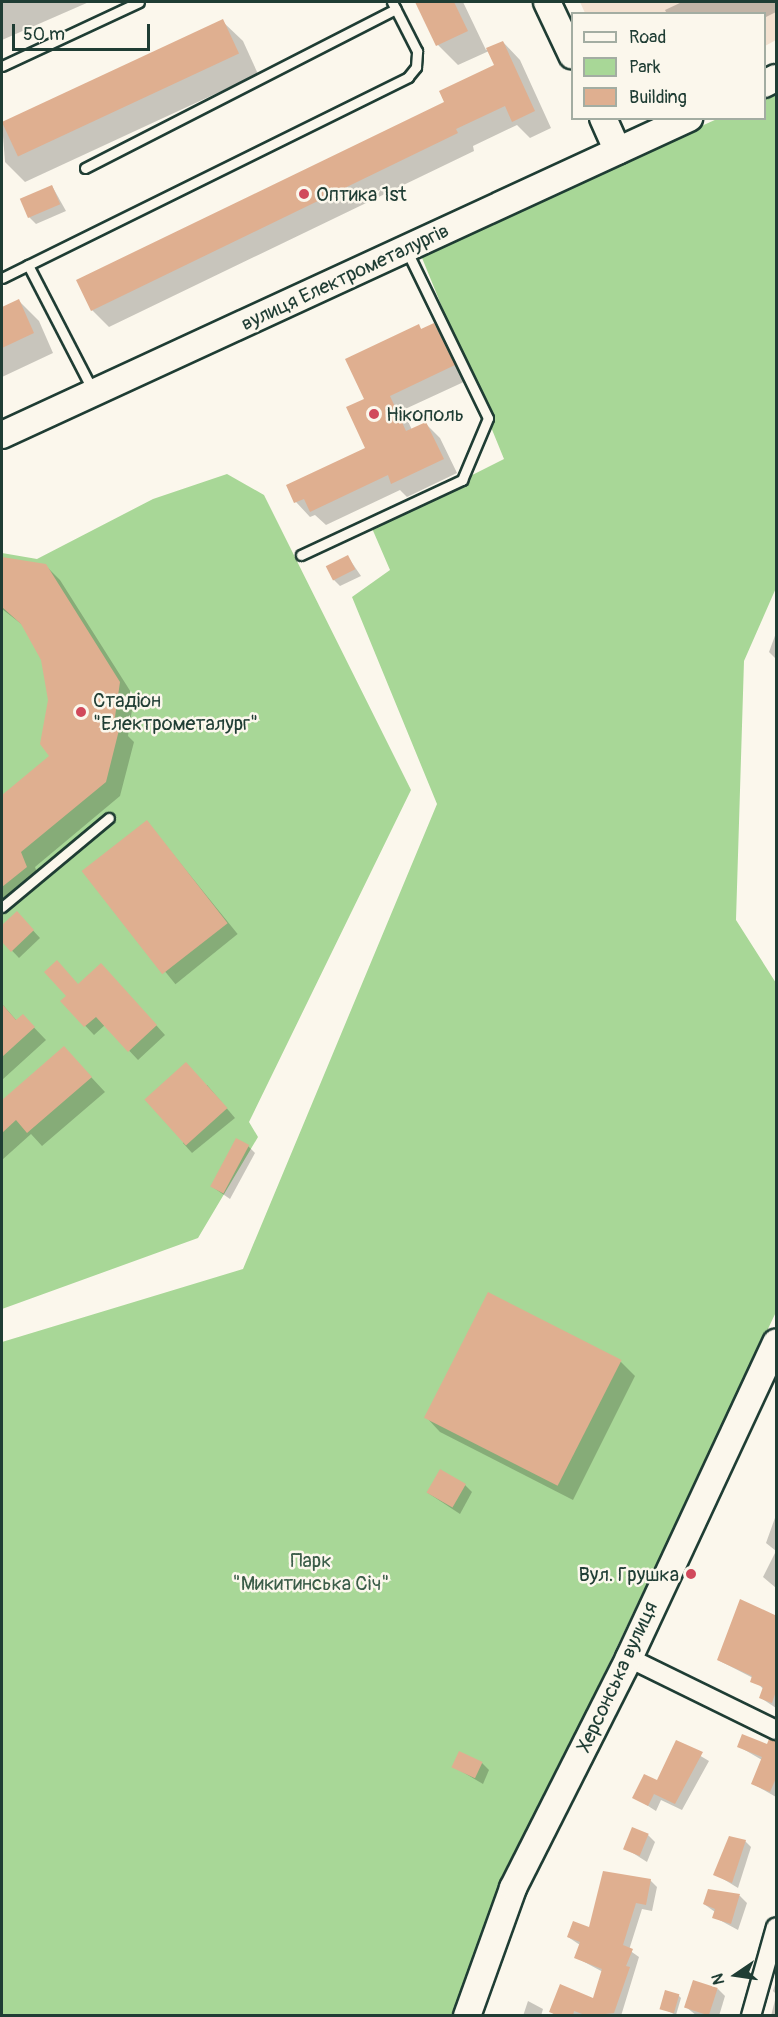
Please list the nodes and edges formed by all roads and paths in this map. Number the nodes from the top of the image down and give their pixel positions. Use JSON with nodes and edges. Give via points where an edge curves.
{"nodes":[{"id":1,"x":139,"y":2,"type":"edge"},
{"id":2,"x":547,"y":2,"type":"edge"},
{"id":3,"x":394,"y":5,"type":"edge"},
{"id":4,"x":571,"y":52,"type":"edge"},
{"id":5,"x":2,"y":66,"type":"edge"},
{"id":6,"x":604,"y":120,"type":"edge"},
{"id":7,"x":685,"y":120,"type":"edge"},
{"id":8,"x":618,"y":151,"type":"junction"},
{"id":9,"x":85,"y":168,"type":"dead end"},
{"id":10,"x":406,"y":249,"type":"junction"},
{"id":11,"x":28,"y":265,"type":"junction"},
{"id":12,"x":2,"y":278,"type":"edge"},
{"id":13,"x":94,"y":393,"type":"junction"},
{"id":14,"x":2,"y":435,"type":"edge"},
{"id":15,"x":301,"y":555,"type":"dead end"},
{"id":16,"x":109,"y":818,"type":"dead end"},
{"id":17,"x":2,"y":908,"type":"edge"},
{"id":18,"x":777,"y":1343,"type":"edge"},
{"id":19,"x":629,"y":1658,"type":"junction"},
{"id":20,"x":777,"y":1730,"type":"edge"},
{"id":21,"x":777,"y":1927,"type":"edge"},
{"id":22,"x":467,"y":2016,"type":"edge"},
{"id":23,"x":751,"y":2016,"type":"edge"}],
"edges":[{"from":1,"to":5,"type":"lane"},
{"from":2,"to":4,"type":"main road"},
{"from":3,"to":9,"type":"lane"},
{"from":3,"to":11,"type":"lane","via":[[417,51],[416,67],[408,77]]},
{"from":6,"to":8,"type":"main road"},
{"from":7,"to":8,"type":"main road","name":"вулиця Електрометалургів"},
{"from":8,"to":10,"type":"main road","name":"вулиця Електрометалургів"},
{"from":10,"to":13,"type":"main road","name":"вулиця Електрометалургів"},
{"from":10,"to":15,"type":"lane","via":[[488,418],[462,480]]},
{"from":11,"to":12,"type":"lane"},
{"from":11,"to":13,"type":"lane"},
{"from":13,"to":14,"type":"main road","name":"вулиця Електрометалургів"},
{"from":16,"to":17,"type":"lane"},
{"from":18,"to":19,"type":"main road","name":"Херсонська вулиця"},
{"from":19,"to":20,"type":"street"},
{"from":19,"to":22,"type":"main road","name":"Херсонська вулиця","via":[[513,1888]]},
{"from":21,"to":23,"type":"street"}]}
